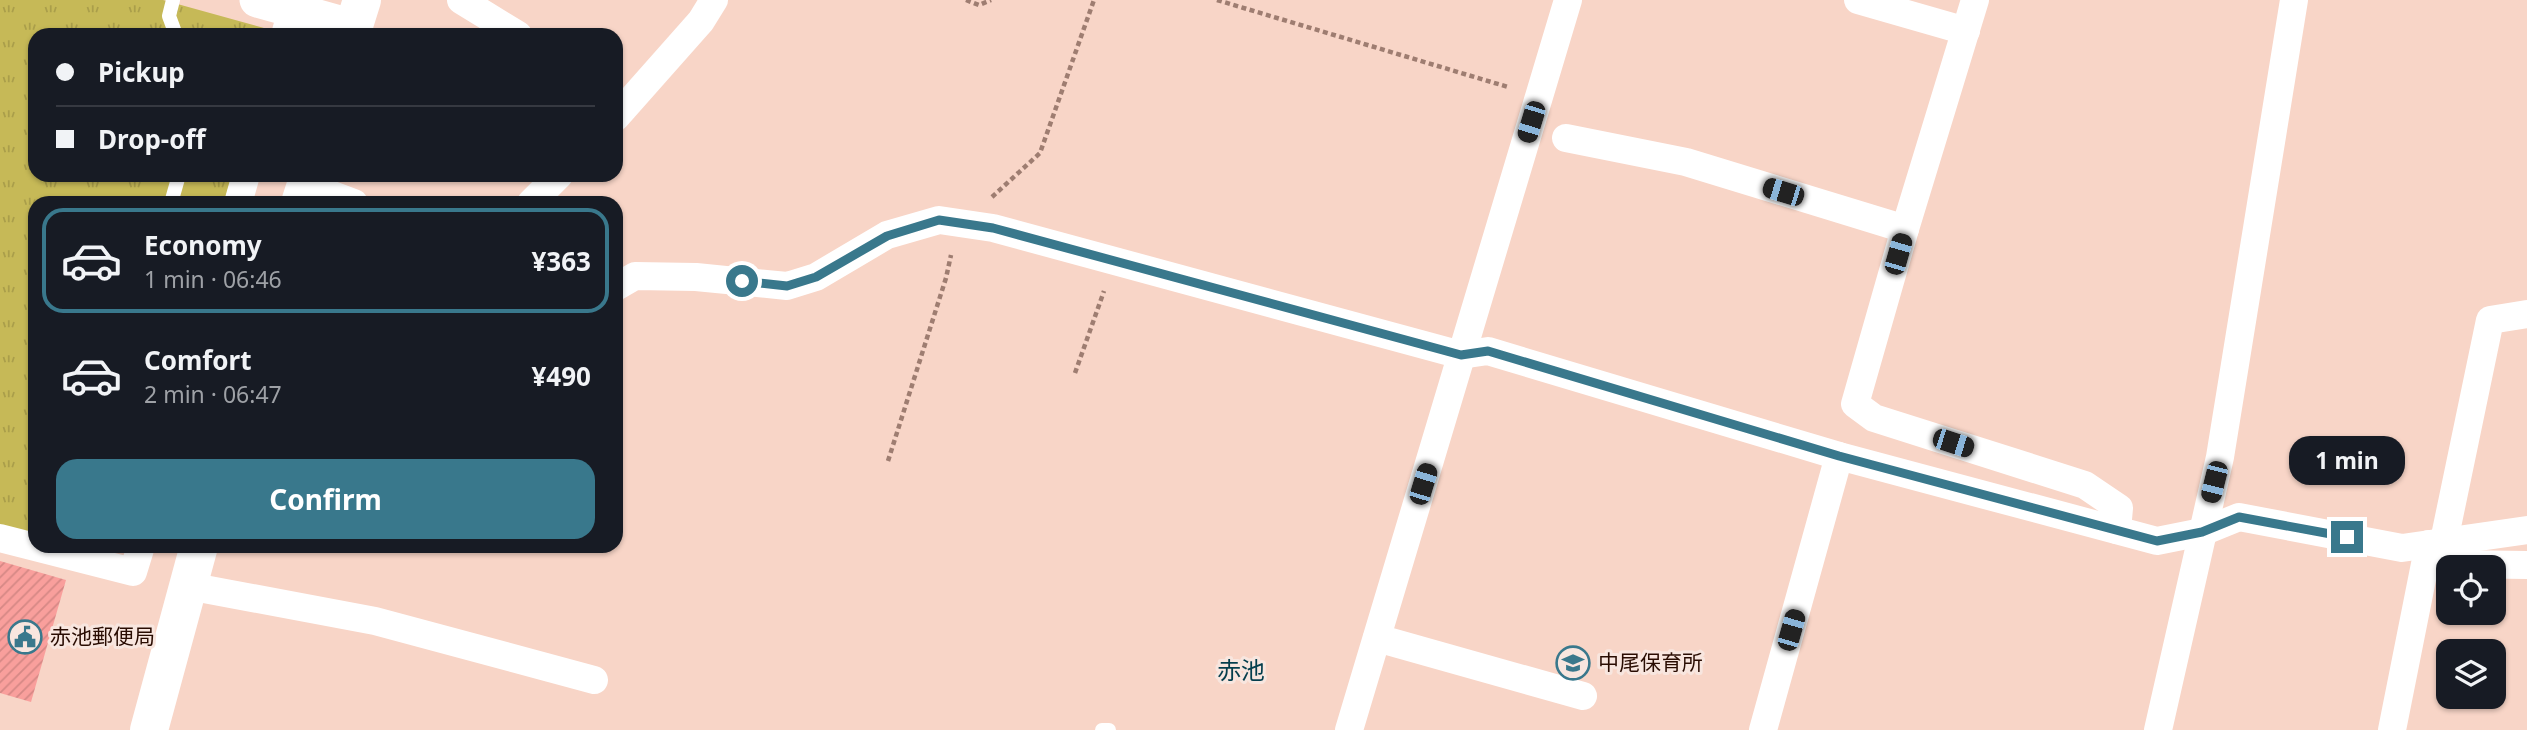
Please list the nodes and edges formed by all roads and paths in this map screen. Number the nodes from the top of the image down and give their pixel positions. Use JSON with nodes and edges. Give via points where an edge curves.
{"nodes":[{"id":1,"x":173,"y":0,"type":"edge"},
{"id":2,"x":257,"y":0,"type":"edge"},
{"id":3,"x":460,"y":0,"type":"edge"},
{"id":4,"x":714,"y":0,"type":"edge"},
{"id":5,"x":966,"y":0,"type":"edge"},
{"id":6,"x":991,"y":0,"type":"edge"},
{"id":7,"x":1094,"y":0,"type":"edge"},
{"id":8,"x":1217,"y":0,"type":"edge"},
{"id":9,"x":1568,"y":0,"type":"edge"},
{"id":10,"x":1858,"y":0,"type":"edge"},
{"id":11,"x":1975,"y":0,"type":"edge"},
{"id":12,"x":2294,"y":0,"type":"edge"},
{"id":13,"x":356,"y":21,"type":"edge"},
{"id":14,"x":289,"y":22,"type":"edge"},
{"id":15,"x":173,"y":28,"type":"edge"},
{"id":16,"x":506,"y":28,"type":"edge"},
{"id":17,"x":1966,"y":32,"type":"junction"},
{"id":18,"x":1539,"y":97,"type":"junction"},
{"id":19,"x":623,"y":103,"type":"edge"},
{"id":20,"x":1566,"y":138,"type":"dead end"},
{"id":21,"x":552,"y":182,"type":"edge"},
{"id":22,"x":305,"y":188,"type":"edge"},
{"id":23,"x":331,"y":196,"type":"edge"},
{"id":24,"x":537,"y":196,"type":"edge"},
{"id":25,"x":968,"y":224,"type":"junction"},
{"id":26,"x":1905,"y":229,"type":"junction"},
{"id":27,"x":1115,"y":260,"type":"junction"},
{"id":28,"x":623,"y":283,"type":"edge"},
{"id":29,"x":2527,"y":314,"type":"edge"},
{"id":30,"x":1461,"y":355,"type":"junction"},
{"id":31,"x":1075,"y":373,"type":"dead end"},
{"id":32,"x":1839,"y":456,"type":"junction"},
{"id":33,"x":888,"y":461,"type":"dead end"},
{"id":34,"x":2118,"y":530,"type":"junction"},
{"id":35,"x":2527,"y":530,"type":"edge"},
{"id":36,"x":2202,"y":532,"type":"junction"},
{"id":37,"x":0,"y":538,"type":"edge"},
{"id":38,"x":28,"y":545,"type":"edge"},
{"id":39,"x":2433,"y":548,"type":"junction"},
{"id":40,"x":59,"y":553,"type":"edge"},
{"id":41,"x":139,"y":553,"type":"edge"},
{"id":42,"x":197,"y":553,"type":"edge"},
{"id":43,"x":2527,"y":565,"type":"edge"},
{"id":44,"x":188,"y":586,"type":"junction"},
{"id":45,"x":1377,"y":638,"type":"junction"},
{"id":46,"x":594,"y":680,"type":"dead end"},
{"id":47,"x":1583,"y":696,"type":"dead end"},
{"id":48,"x":149,"y":730,"type":"edge"},
{"id":49,"x":1102,"y":730,"type":"edge"},
{"id":50,"x":1110,"y":730,"type":"edge"},
{"id":51,"x":1349,"y":730,"type":"edge"},
{"id":52,"x":1763,"y":730,"type":"edge"},
{"id":53,"x":2158,"y":730,"type":"edge"},
{"id":54,"x":2392,"y":730,"type":"edge"}],
"edges":[{"from":1,"to":15,"type":"lane","via":[[169,16]]},
{"from":2,"to":14,"type":"street"},
{"from":3,"to":16,"type":"street"},
{"from":4,"to":19,"type":"street","via":[[701,21]]},
{"from":5,"to":6,"type":"path","via":[[979,5]]},
{"from":7,"to":25,"type":"path","via":[[1040,153]]},
{"from":8,"to":18,"type":"path"},
{"from":9,"to":18,"type":"street"},
{"from":10,"to":17,"type":"street"},
{"from":11,"to":17,"type":"street"},
{"from":12,"to":36,"type":"street","via":[[2220,457]]},
{"from":13,"to":14,"type":"street"},
{"from":17,"to":26,"type":"street"},
{"from":18,"to":30,"type":"street"},
{"from":20,"to":26,"type":"street","via":[[1686,162]]},
{"from":21,"to":24,"type":"street"},
{"from":22,"to":23,"type":"street"},
{"from":25,"to":27,"type":"street"},
{"from":25,"to":28,"type":"street","via":[[939,220],[887,236],[816,277],[787,286],[696,277],[635,276]]},
{"from":25,"to":33,"type":"path","via":[[946,278]]},
{"from":26,"to":34,"type":"street","via":[[1855,404],[1874,418],[2085,485],[2119,508]]},
{"from":27,"to":30,"type":"street"},
{"from":27,"to":31,"type":"path"},
{"from":29,"to":39,"type":"street","via":[[2490,320]]},
{"from":30,"to":32,"type":"street","via":[[1488,351]]},
{"from":30,"to":45,"type":"street"},
{"from":32,"to":34,"type":"street"},
{"from":32,"to":52,"type":"street"},
{"from":34,"to":36,"type":"street","via":[[2157,541]]},
{"from":35,"to":39,"type":"street"},
{"from":36,"to":39,"type":"street","via":[[2239,517],[2402,548]]},
{"from":36,"to":53,"type":"street"},
{"from":37,"to":38,"type":"street"},
{"from":39,"to":43,"type":"street","via":[[2451,564]]},
{"from":39,"to":54,"type":"street"},
{"from":40,"to":41,"type":"street","via":[[133,572]]},
{"from":42,"to":44,"type":"main road"},
{"from":44,"to":46,"type":"street","via":[[375,621]]},
{"from":44,"to":48,"type":"main road"},
{"from":45,"to":47,"type":"street"},
{"from":45,"to":51,"type":"street"},
{"from":49,"to":50,"type":"lane"}]}
